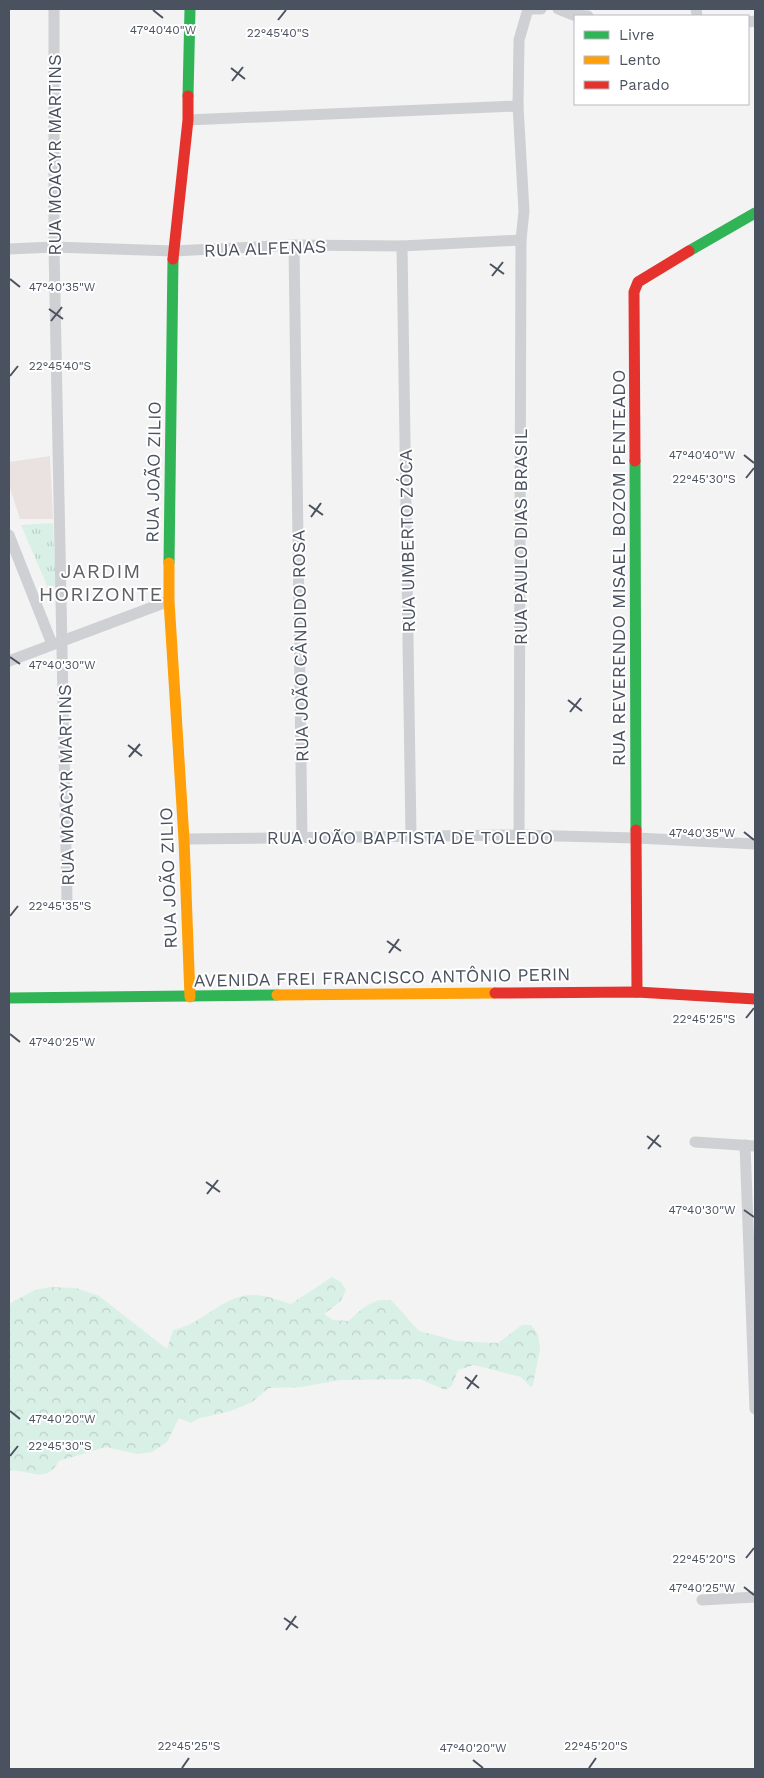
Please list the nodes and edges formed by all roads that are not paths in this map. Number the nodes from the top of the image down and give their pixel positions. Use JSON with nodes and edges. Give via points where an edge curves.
{"nodes":[{"id":1,"x":54,"y":9,"type":"edge"},
{"id":2,"x":190,"y":9,"type":"edge"},
{"id":3,"x":529,"y":9,"type":"edge"},
{"id":4,"x":541,"y":9,"type":"edge"},
{"id":5,"x":558,"y":9,"type":"edge"},
{"id":6,"x":574,"y":15,"type":"edge"},
{"id":7,"x":518,"y":106,"type":"junction"},
{"id":8,"x":188,"y":120,"type":"junction"},
{"id":9,"x":755,"y":213,"type":"edge"},
{"id":10,"x":521,"y":240,"type":"junction"},
{"id":11,"x":294,"y":246,"type":"junction"},
{"id":12,"x":402,"y":246,"type":"junction"},
{"id":13,"x":54,"y":248,"type":"junction"},
{"id":14,"x":9,"y":249,"type":"edge"},
{"id":15,"x":173,"y":251,"type":"junction"},
{"id":16,"x":9,"y":535,"type":"edge"},
{"id":17,"x":170,"y":601,"type":"junction"},
{"id":18,"x":58,"y":642,"type":"junction"},
{"id":19,"x":9,"y":661,"type":"edge"},
{"id":20,"x":520,"y":835,"type":"junction"},
{"id":21,"x":411,"y":836,"type":"junction"},
{"id":22,"x":184,"y":838,"type":"junction"},
{"id":23,"x":302,"y":838,"type":"junction"},
{"id":24,"x":636,"y":838,"type":"junction"},
{"id":25,"x":755,"y":844,"type":"edge"},
{"id":26,"x":67,"y":901,"type":"dead end"},
{"id":27,"x":637,"y":992,"type":"junction"},
{"id":28,"x":190,"y":997,"type":"junction"},
{"id":29,"x":9,"y":998,"type":"edge"},
{"id":30,"x":755,"y":999,"type":"edge"},
{"id":31,"x":695,"y":1142,"type":"dead end"},
{"id":32,"x":750,"y":1146,"type":"edge"},
{"id":33,"x":755,"y":1409,"type":"edge"},
{"id":34,"x":755,"y":1597,"type":"edge"},
{"id":35,"x":702,"y":1600,"type":"dead end"}],
"edges":[{"from":1,"to":13,"type":"street","name":"RUA MOACYR MARTINS"},
{"from":2,"to":8,"type":"street","name":"RUA JOÃO ZILIO"},
{"from":3,"to":4,"type":"street"},
{"from":3,"to":7,"type":"street","name":"RUA PAULO DIAS BRASIL","via":[[519,40]]},
{"from":5,"to":6,"type":"street"},
{"from":7,"to":8,"type":"street"},
{"from":7,"to":10,"type":"street","name":"RUA PAULO DIAS BRASIL","via":[[524,211]]},
{"from":8,"to":15,"type":"street","name":"RUA JOÃO ZILIO"},
{"from":9,"to":24,"type":"street","name":"RUA REVERENDO MISAEL BOZOM PENTEADO","via":[[648,274],[638,282],[634,292]]},
{"from":10,"to":12,"type":"street","name":"RUA ALFENAS"},
{"from":10,"to":20,"type":"street","name":"RUA PAULO DIAS BRASIL"},
{"from":11,"to":12,"type":"street","name":"RUA ALFENAS"},
{"from":11,"to":15,"type":"street","name":"RUA ALFENAS"},
{"from":11,"to":23,"type":"street","name":"RUA JOÃO CÂNDIDO ROSA"},
{"from":12,"to":21,"type":"street","name":"RUA UMBERTO ZÓCA"},
{"from":13,"to":14,"type":"street","name":"RUA ALFENAS"},
{"from":13,"to":15,"type":"street","name":"RUA ALFENAS"},
{"from":13,"to":18,"type":"street","name":"RUA MOACYR MARTINS"},
{"from":15,"to":17,"type":"street","name":"RUA JOÃO ZILIO"},
{"from":16,"to":18,"type":"street"},
{"from":17,"to":18,"type":"street"},
{"from":17,"to":22,"type":"street","name":"RUA JOÃO ZILIO"},
{"from":18,"to":19,"type":"street"},
{"from":18,"to":26,"type":"street","name":"RUA MOACYR MARTINS"},
{"from":20,"to":21,"type":"street","name":"RUA JOÃO BAPTISTA DE TOLEDO"},
{"from":20,"to":24,"type":"street","name":"RUA JOÃO BAPTISTA DE TOLEDO"},
{"from":21,"to":23,"type":"street","name":"RUA JOÃO BAPTISTA DE TOLEDO"},
{"from":22,"to":23,"type":"street","name":"RUA JOÃO BAPTISTA DE TOLEDO"},
{"from":22,"to":28,"type":"street","name":"RUA JOÃO ZILIO"},
{"from":24,"to":25,"type":"street","name":"RUA JOÃO BAPTISTA DE TOLEDO"},
{"from":24,"to":27,"type":"street","name":"RUA REVERENDO MISAEL BOZOM PENTEADO"},
{"from":27,"to":28,"type":"street","name":"AVENIDA FREI FRANCISCO ANTÔNIO PERIN"},
{"from":27,"to":30,"type":"street","name":"AVENIDA FREI FRANCISCO ANTÔNIO PERIN"},
{"from":28,"to":29,"type":"street","name":"AVENIDA FREI FRANCISCO ANTÔNIO PERIN"},
{"from":31,"to":32,"type":"street"},
{"from":32,"to":33,"type":"street"},
{"from":34,"to":35,"type":"street"}]}
